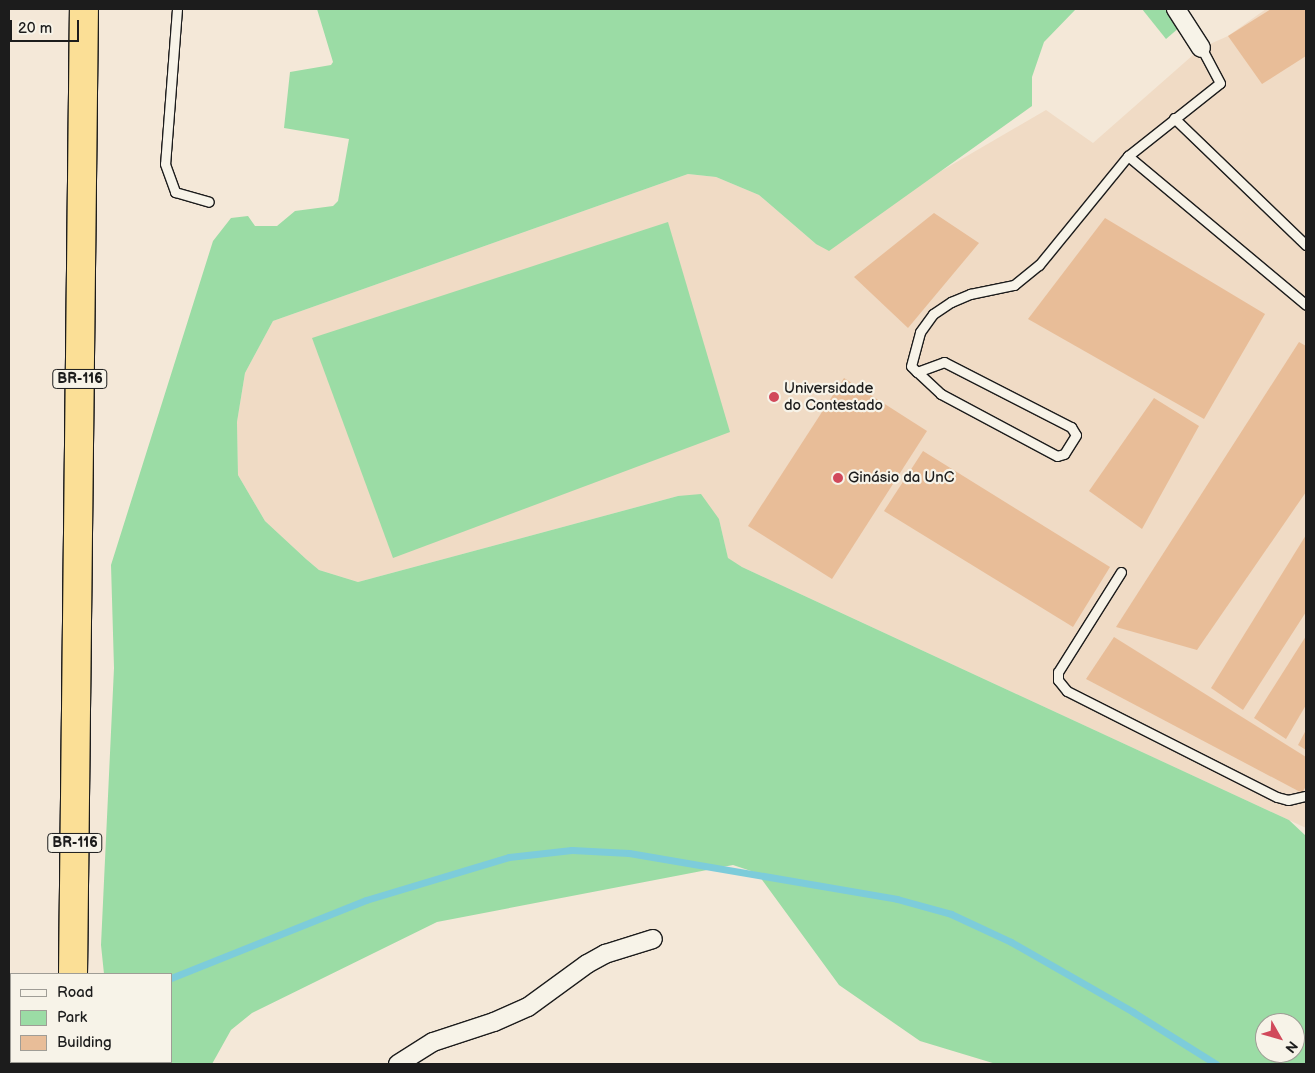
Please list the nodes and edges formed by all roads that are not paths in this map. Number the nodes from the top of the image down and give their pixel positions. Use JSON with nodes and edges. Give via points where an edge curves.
{"nodes":[{"id":1,"x":84,"y":9,"type":"edge"},
{"id":2,"x":177,"y":9,"type":"edge"},
{"id":3,"x":1176,"y":9,"type":"edge"},
{"id":4,"x":1201,"y":48,"type":"joint"},
{"id":5,"x":1174,"y":118,"type":"junction"},
{"id":6,"x":1128,"y":156,"type":"junction"},
{"id":7,"x":209,"y":202,"type":"dead end"},
{"id":8,"x":1306,"y":245,"type":"edge"},
{"id":9,"x":1306,"y":306,"type":"edge"},
{"id":10,"x":917,"y":372,"type":"junction"},
{"id":11,"x":1121,"y":572,"type":"dead end"},
{"id":12,"x":1306,"y":796,"type":"edge"},
{"id":13,"x":653,"y":939,"type":"dead end"},
{"id":14,"x":73,"y":973,"type":"edge"},
{"id":15,"x":398,"y":1064,"type":"edge"}],
"edges":[{"from":1,"to":14,"type":"highway","number":"BR-116"},
{"from":2,"to":7,"type":"lane","via":[[165,164],[175,192]]},
{"from":3,"to":4,"type":"street"},
{"from":4,"to":5,"type":"lane","via":[[1220,83]]},
{"from":5,"to":6,"type":"lane"},
{"from":5,"to":8,"type":"lane"},
{"from":6,"to":9,"type":"lane"},
{"from":6,"to":10,"type":"lane","via":[[1039,265],[1014,285],[970,294],[933,314],[920,332],[911,366]]},
{"from":10,"to":10,"type":"lane","via":[[941,394],[1057,456],[1064,454],[1076,435],[1071,427],[944,362]]},
{"from":11,"to":12,"type":"lane","via":[[1058,672],[1058,680],[1067,691],[1277,797],[1288,800]]},
{"from":13,"to":15,"type":"street","via":[[605,954],[528,1007],[433,1042]]}]}
